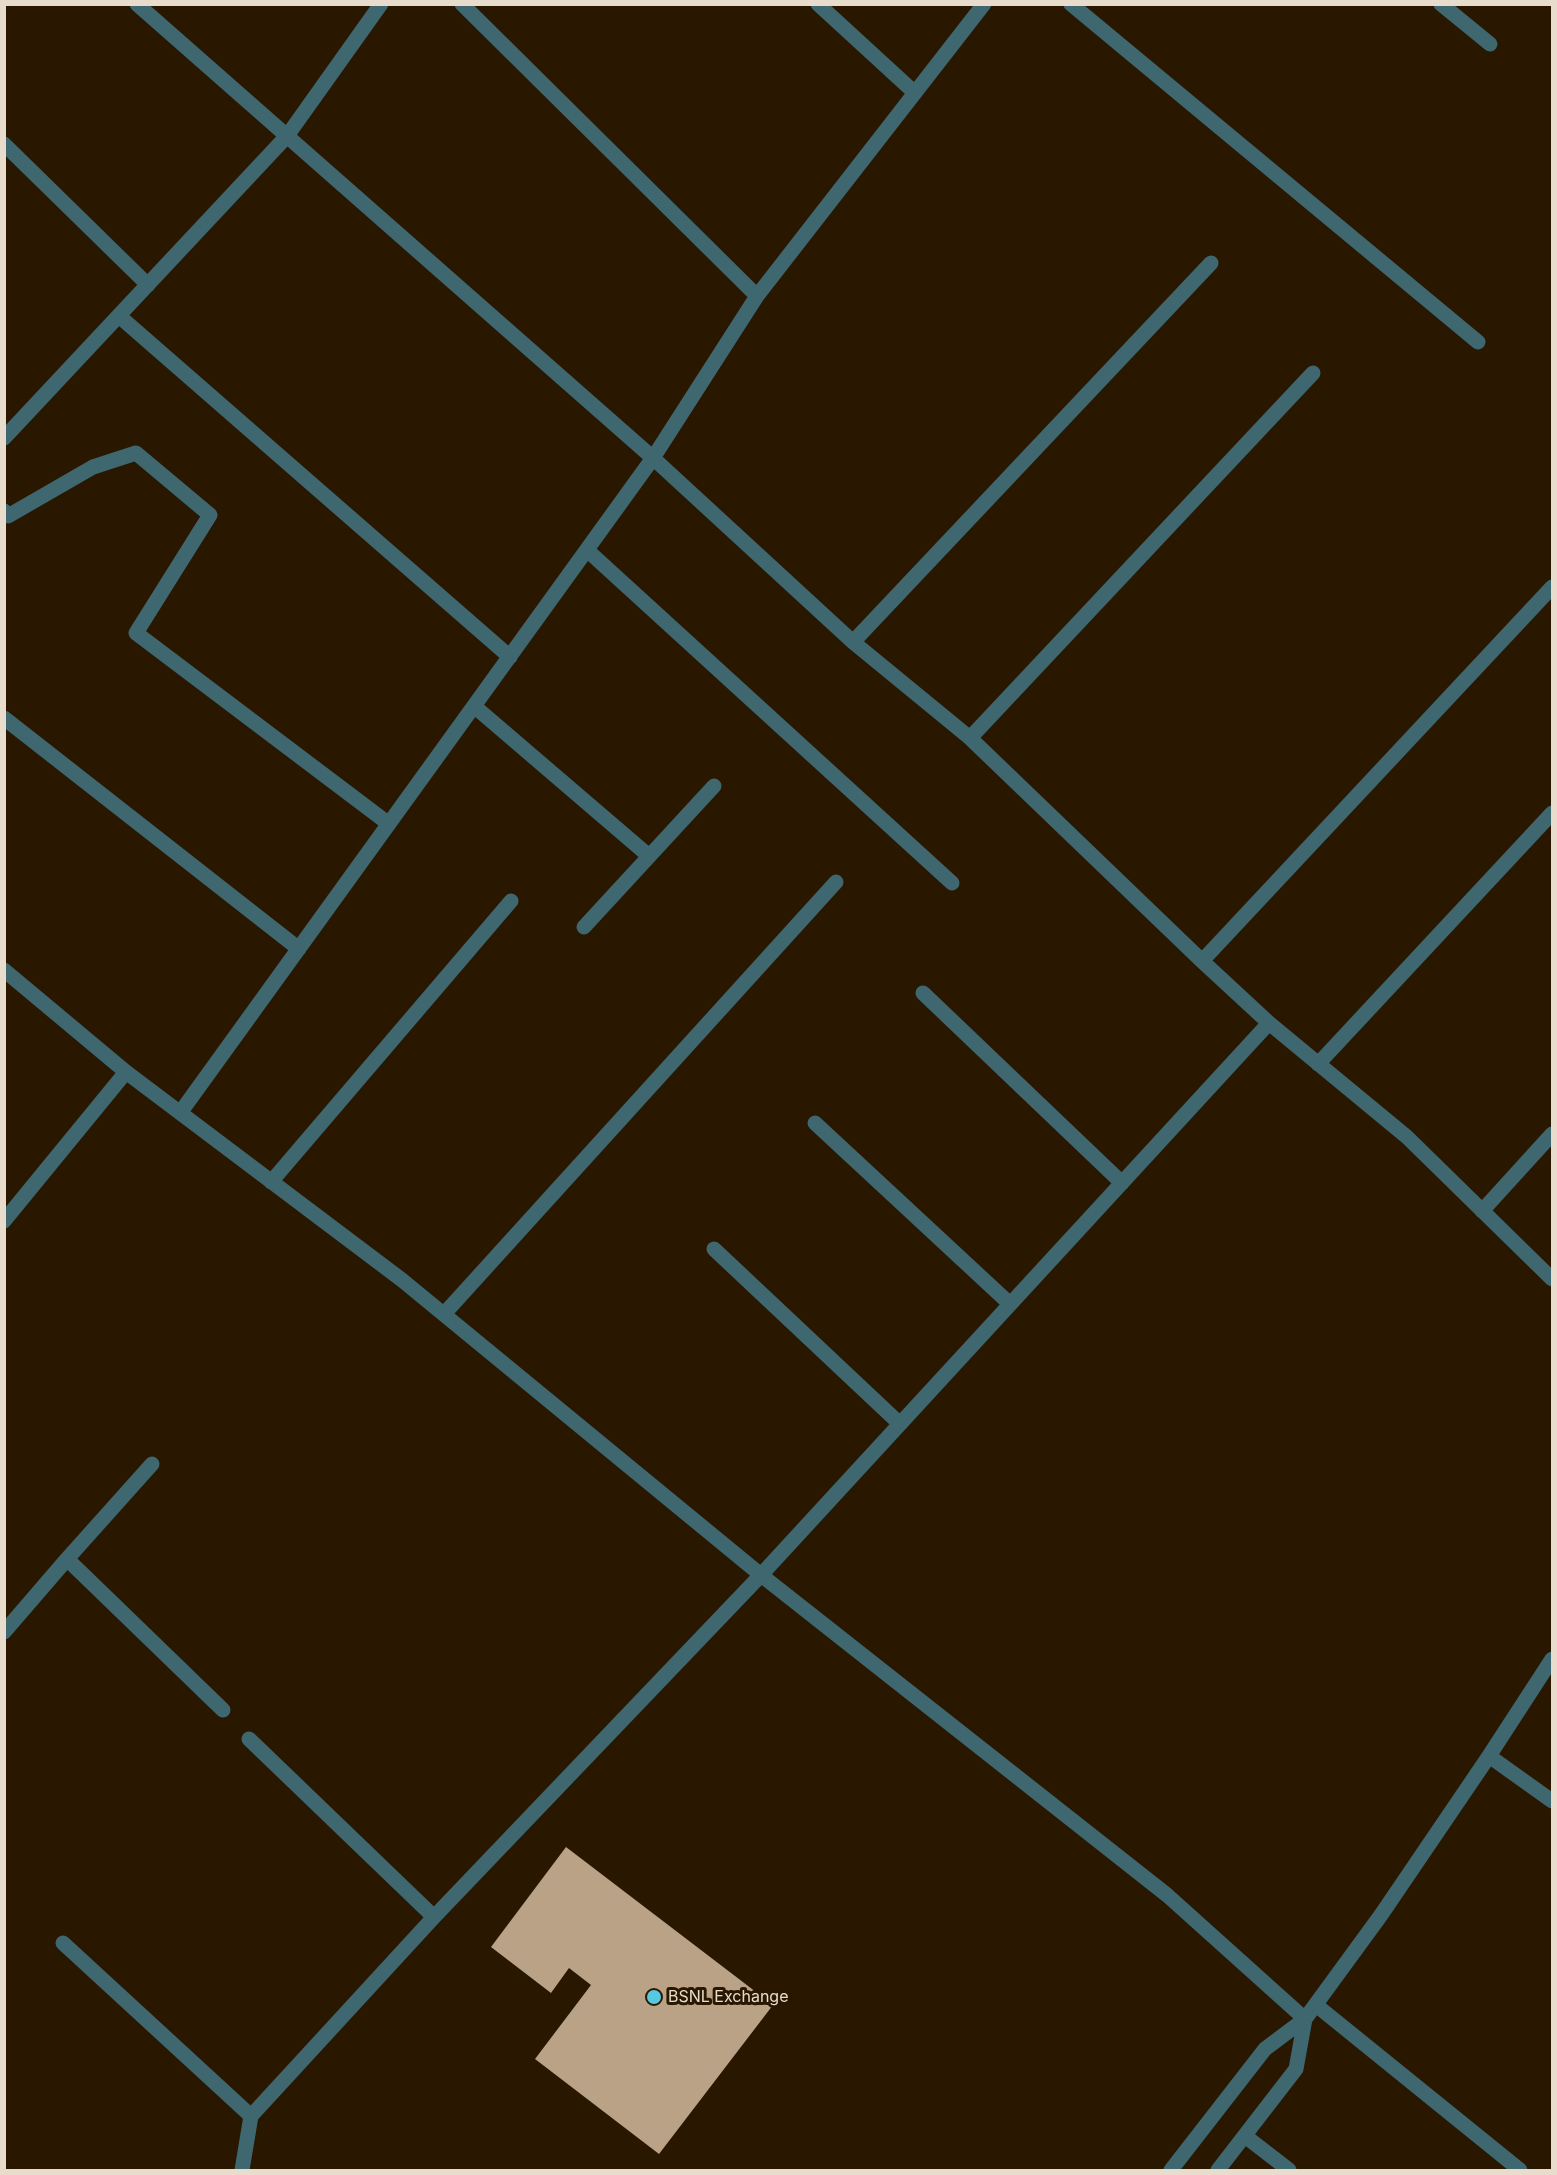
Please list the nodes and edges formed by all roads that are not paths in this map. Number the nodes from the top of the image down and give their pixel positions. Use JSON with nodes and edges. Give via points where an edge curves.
{"nodes":[{"id":1,"x":138,"y":4,"type":"edge"},
{"id":2,"x":381,"y":4,"type":"edge"},
{"id":3,"x":462,"y":4,"type":"edge"},
{"id":4,"x":818,"y":4,"type":"edge"},
{"id":5,"x":984,"y":4,"type":"edge"},
{"id":6,"x":1071,"y":4,"type":"edge"},
{"id":7,"x":1441,"y":4,"type":"edge"},
{"id":8,"x":1490,"y":44,"type":"dead end"},
{"id":9,"x":915,"y":93,"type":"junction"},
{"id":10,"x":287,"y":136,"type":"junction"},
{"id":11,"x":4,"y":144,"type":"edge"},
{"id":12,"x":1211,"y":263,"type":"dead end"},
{"id":13,"x":148,"y":285,"type":"junction"},
{"id":14,"x":757,"y":296,"type":"junction"},
{"id":15,"x":119,"y":316,"type":"junction"},
{"id":16,"x":1478,"y":342,"type":"dead end"},
{"id":17,"x":1313,"y":373,"type":"dead end"},
{"id":18,"x":4,"y":438,"type":"edge"},
{"id":19,"x":653,"y":458,"type":"junction"},
{"id":20,"x":4,"y":511,"type":"edge"},
{"id":21,"x":587,"y":550,"type":"junction"},
{"id":22,"x":1552,"y":587,"type":"edge"},
{"id":23,"x":853,"y":642,"type":"junction"},
{"id":24,"x":510,"y":657,"type":"junction"},
{"id":25,"x":474,"y":706,"type":"junction"},
{"id":26,"x":4,"y":718,"type":"edge"},
{"id":27,"x":970,"y":738,"type":"junction"},
{"id":28,"x":714,"y":786,"type":"dead end"},
{"id":29,"x":1552,"y":813,"type":"edge"},
{"id":30,"x":389,"y":824,"type":"junction"},
{"id":31,"x":649,"y":856,"type":"junction"},
{"id":32,"x":836,"y":882,"type":"dead end"},
{"id":33,"x":952,"y":883,"type":"dead end"},
{"id":34,"x":511,"y":901,"type":"dead end"},
{"id":35,"x":584,"y":927,"type":"dead end"},
{"id":36,"x":299,"y":949,"type":"junction"},
{"id":37,"x":1202,"y":961,"type":"junction"},
{"id":38,"x":4,"y":970,"type":"edge"},
{"id":39,"x":923,"y":993,"type":"dead end"},
{"id":40,"x":1269,"y":1023,"type":"junction"},
{"id":41,"x":1318,"y":1064,"type":"junction"},
{"id":42,"x":126,"y":1072,"type":"junction"},
{"id":43,"x":180,"y":1113,"type":"junction"},
{"id":44,"x":815,"y":1123,"type":"dead end"},
{"id":45,"x":1552,"y":1134,"type":"edge"},
{"id":46,"x":271,"y":1182,"type":"junction"},
{"id":47,"x":1122,"y":1183,"type":"junction"},
{"id":48,"x":1482,"y":1211,"type":"junction"},
{"id":49,"x":4,"y":1221,"type":"edge"},
{"id":50,"x":714,"y":1249,"type":"dead end"},
{"id":51,"x":1552,"y":1279,"type":"edge"},
{"id":52,"x":1011,"y":1304,"type":"junction"},
{"id":53,"x":444,"y":1314,"type":"junction"},
{"id":54,"x":900,"y":1424,"type":"junction"},
{"id":55,"x":152,"y":1464,"type":"dead end"},
{"id":56,"x":68,"y":1559,"type":"junction"},
{"id":57,"x":761,"y":1575,"type":"junction"},
{"id":58,"x":4,"y":1632,"type":"edge"},
{"id":59,"x":1552,"y":1659,"type":"edge"},
{"id":60,"x":223,"y":1710,"type":"dead end"},
{"id":61,"x":249,"y":1738,"type":"dead end"},
{"id":62,"x":1490,"y":1756,"type":"junction"},
{"id":63,"x":1552,"y":1801,"type":"edge"},
{"id":64,"x":434,"y":1917,"type":"junction"},
{"id":65,"x":63,"y":1943,"type":"dead end"},
{"id":66,"x":1316,"y":2005,"type":"junction"},
{"id":67,"x":1305,"y":2019,"type":"junction"},
{"id":68,"x":251,"y":2116,"type":"junction"},
{"id":69,"x":1245,"y":2136,"type":"junction"},
{"id":70,"x":242,"y":2170,"type":"edge"},
{"id":71,"x":1171,"y":2170,"type":"edge"},
{"id":72,"x":1218,"y":2170,"type":"edge"},
{"id":73,"x":1289,"y":2170,"type":"edge"},
{"id":74,"x":1520,"y":2170,"type":"edge"}],
"edges":[{"from":1,"to":10,"type":"street"},
{"from":2,"to":10,"type":"street"},
{"from":3,"to":14,"type":"street"},
{"from":4,"to":9,"type":"street"},
{"from":5,"to":9,"type":"street"},
{"from":6,"to":16,"type":"street"},
{"from":7,"to":8,"type":"street"},
{"from":9,"to":14,"type":"street"},
{"from":10,"to":13,"type":"street"},
{"from":10,"to":19,"type":"street"},
{"from":11,"to":13,"type":"street"},
{"from":12,"to":23,"type":"street"},
{"from":13,"to":15,"type":"street"},
{"from":14,"to":19,"type":"street"},
{"from":15,"to":18,"type":"street"},
{"from":15,"to":24,"type":"street"},
{"from":17,"to":27,"type":"street"},
{"from":19,"to":21,"type":"street"},
{"from":19,"to":23,"type":"street"},
{"from":20,"to":30,"type":"street","via":[[8,516],[93,467],[136,453],[210,515],[136,633]]},
{"from":21,"to":24,"type":"street"},
{"from":21,"to":33,"type":"street"},
{"from":22,"to":37,"type":"street"},
{"from":23,"to":27,"type":"street"},
{"from":24,"to":25,"type":"street"},
{"from":25,"to":30,"type":"street"},
{"from":25,"to":31,"type":"street"},
{"from":26,"to":36,"type":"street"},
{"from":27,"to":37,"type":"street"},
{"from":28,"to":31,"type":"street"},
{"from":29,"to":41,"type":"street"},
{"from":30,"to":36,"type":"street"},
{"from":31,"to":35,"type":"street"},
{"from":32,"to":53,"type":"street"},
{"from":34,"to":46,"type":"street"},
{"from":36,"to":43,"type":"street"},
{"from":37,"to":40,"type":"street"},
{"from":38,"to":42,"type":"street"},
{"from":39,"to":47,"type":"street"},
{"from":40,"to":41,"type":"street"},
{"from":40,"to":47,"type":"street"},
{"from":41,"to":48,"type":"street","via":[[1407,1137]]},
{"from":42,"to":43,"type":"street"},
{"from":42,"to":49,"type":"street"},
{"from":43,"to":46,"type":"street"},
{"from":44,"to":52,"type":"street"},
{"from":45,"to":48,"type":"street"},
{"from":46,"to":53,"type":"street"},
{"from":47,"to":52,"type":"street"},
{"from":48,"to":51,"type":"street"},
{"from":50,"to":54,"type":"street"},
{"from":52,"to":54,"type":"street"},
{"from":53,"to":57,"type":"street"},
{"from":54,"to":57,"type":"street"},
{"from":55,"to":56,"type":"street"},
{"from":56,"to":58,"type":"street"},
{"from":56,"to":60,"type":"street"},
{"from":57,"to":64,"type":"street"},
{"from":57,"to":67,"type":"street","via":[[1167,1895]]},
{"from":59,"to":62,"type":"street"},
{"from":61,"to":64,"type":"street"},
{"from":62,"to":63,"type":"street"},
{"from":62,"to":66,"type":"street"},
{"from":64,"to":68,"type":"street"},
{"from":65,"to":68,"type":"street"},
{"from":66,"to":67,"type":"street"},
{"from":66,"to":74,"type":"street"},
{"from":67,"to":69,"type":"street","via":[[1296,2069]]},
{"from":67,"to":71,"type":"street","via":[[1265,2049]]},
{"from":68,"to":70,"type":"street"},
{"from":69,"to":72,"type":"street"},
{"from":69,"to":73,"type":"street"}]}
